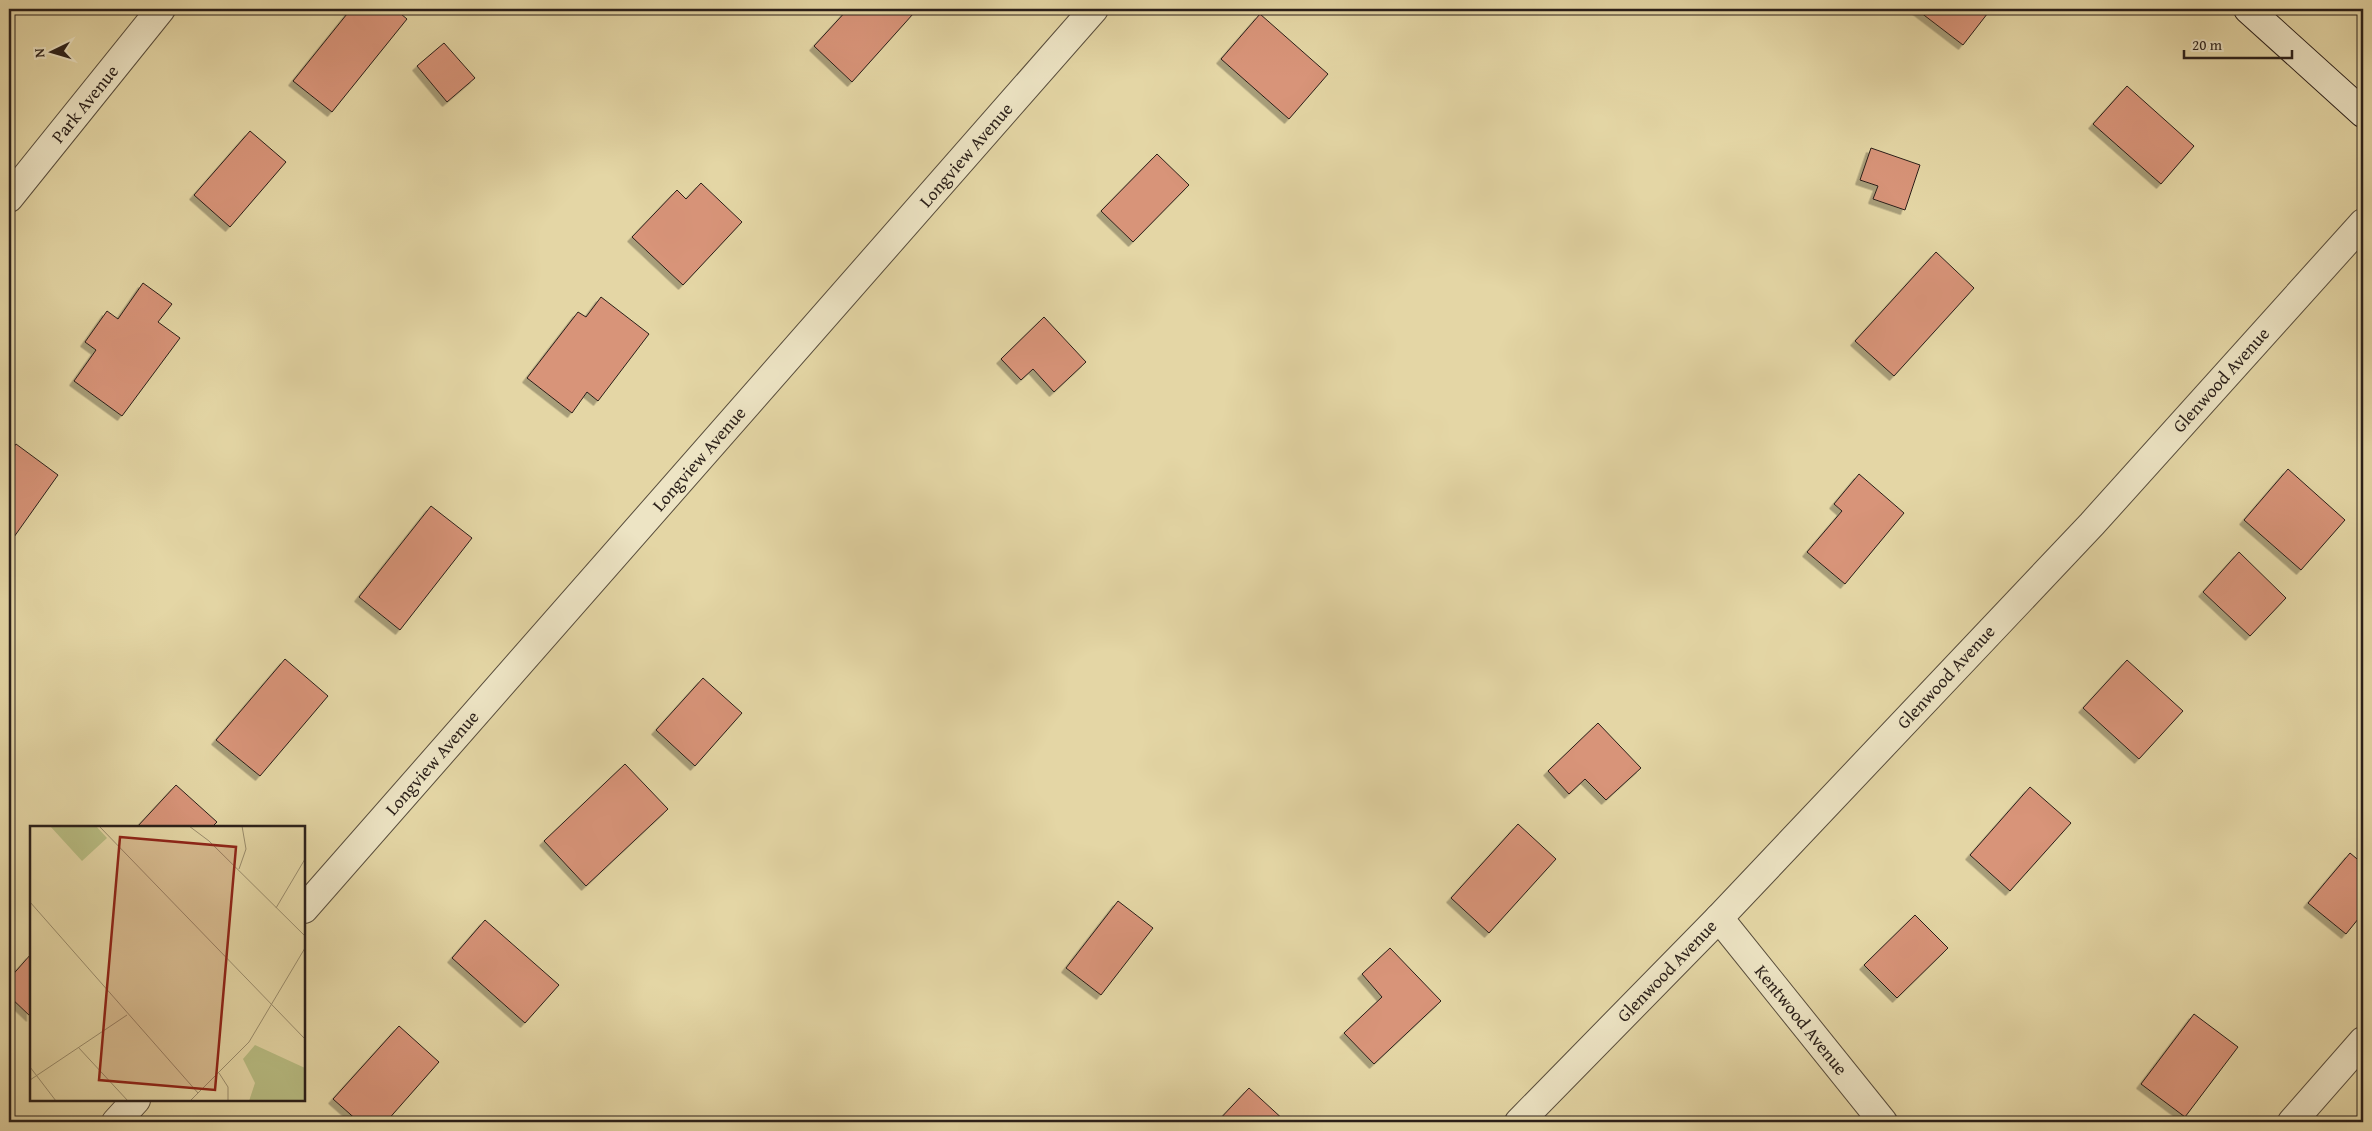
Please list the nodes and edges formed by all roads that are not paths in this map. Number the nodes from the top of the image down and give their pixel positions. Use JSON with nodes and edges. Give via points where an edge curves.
{"nodes":[{"id":1,"x":161,"y":9,"type":"edge"},
{"id":2,"x":1094,"y":9,"type":"edge"},
{"id":3,"x":2248,"y":9,"type":"edge"},
{"id":4,"x":2363,"y":113,"type":"edge"},
{"id":5,"x":9,"y":198,"type":"edge"},
{"id":6,"x":2363,"y":223,"type":"edge"},
{"id":7,"x":305,"y":908,"type":"edge"},
{"id":8,"x":1719,"y":918,"type":"junction"},
{"id":9,"x":2363,"y":1041,"type":"edge"},
{"id":10,"x":135,"y":1101,"type":"edge"},
{"id":11,"x":116,"y":1122,"type":"edge"},
{"id":12,"x":1519,"y":1122,"type":"edge"},
{"id":13,"x":1883,"y":1122,"type":"edge"},
{"id":14,"x":2292,"y":1122,"type":"edge"}],
"edges":[{"from":1,"to":5,"type":"street","name":"Park Avenue"},
{"from":2,"to":7,"type":"street","name":"Longview Avenue"},
{"from":3,"to":4,"type":"street"},
{"from":6,"to":8,"type":"street","name":"Glenwood Avenue","via":[[2092,524]]},
{"from":8,"to":12,"type":"street","name":"Glenwood Avenue"},
{"from":8,"to":13,"type":"street","name":"Kentwood Avenue"},
{"from":9,"to":14,"type":"street"},
{"from":10,"to":11,"type":"street"}]}
